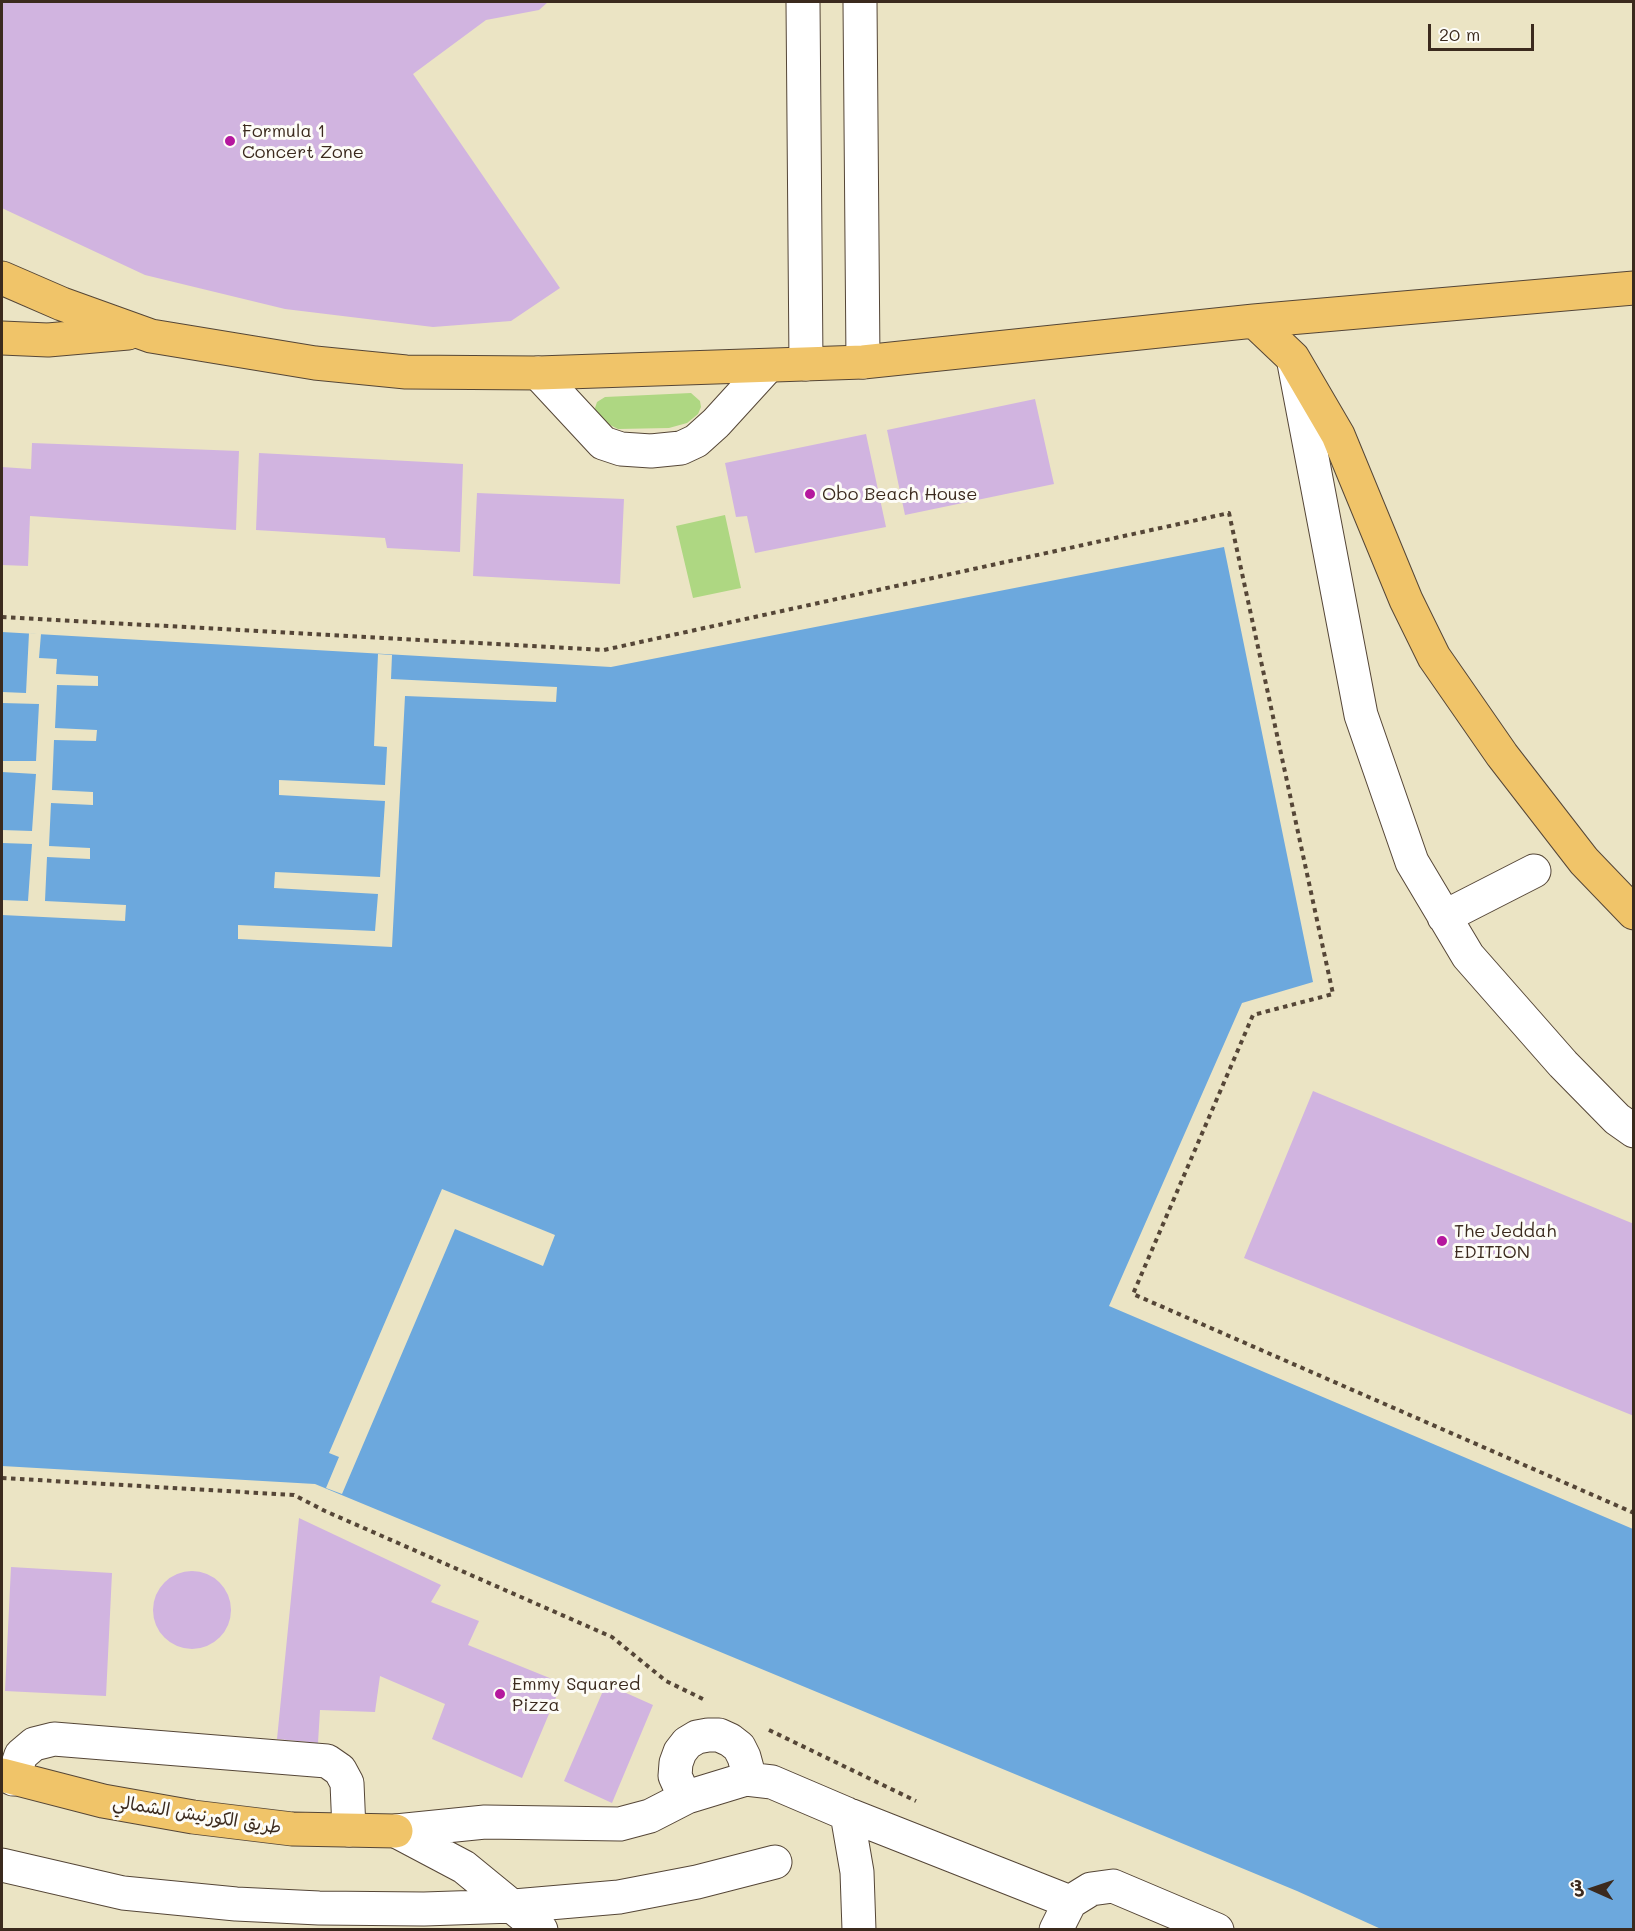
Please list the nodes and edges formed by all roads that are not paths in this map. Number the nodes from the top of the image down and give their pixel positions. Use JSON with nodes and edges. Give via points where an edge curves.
{"nodes":[{"id":1,"x":803,"y":2,"type":"edge"},
{"id":2,"x":860,"y":2,"type":"edge"},
{"id":3,"x":5,"y":282,"type":"edge"},
{"id":4,"x":1634,"y":288,"type":"edge"},
{"id":5,"x":1254,"y":321,"type":"junction"},
{"id":6,"x":140,"y":332,"type":"junction"},
{"id":7,"x":2,"y":338,"type":"edge"},
{"id":8,"x":1293,"y":358,"type":"junction"},
{"id":9,"x":863,"y":362,"type":"junction"},
{"id":10,"x":806,"y":364,"type":"junction"},
{"id":11,"x":768,"y":366,"type":"junction"},
{"id":12,"x":538,"y":373,"type":"junction"},
{"id":13,"x":1534,"y":871,"type":"dead end"},
{"id":14,"x":1634,"y":913,"type":"edge"},
{"id":15,"x":1444,"y":917,"type":"junction"},
{"id":16,"x":1634,"y":1131,"type":"edge"},
{"id":17,"x":8,"y":1777,"type":"edge"},
{"id":18,"x":746,"y":1779,"type":"junction"},
{"id":19,"x":687,"y":1797,"type":"junction"},
{"id":20,"x":847,"y":1814,"type":"junction"},
{"id":21,"x":349,"y":1830,"type":"junction"},
{"id":22,"x":396,"y":1831,"type":"junction"},
{"id":23,"x":775,"y":1862,"type":"dead end"},
{"id":24,"x":2,"y":1865,"type":"edge"},
{"id":25,"x":514,"y":1906,"type":"junction"},
{"id":26,"x":1063,"y":1916,"type":"edge"},
{"id":27,"x":1191,"y":1923,"type":"edge"},
{"id":28,"x":541,"y":1929,"type":"edge"},
{"id":29,"x":859,"y":1929,"type":"edge"},
{"id":30,"x":1217,"y":1929,"type":"edge"}],
"edges":[{"from":1,"to":10,"type":"street"},
{"from":2,"to":9,"type":"street"},
{"from":3,"to":6,"type":"main road"},
{"from":4,"to":5,"type":"main road"},
{"from":5,"to":8,"type":"main road"},
{"from":5,"to":9,"type":"main road"},
{"from":6,"to":7,"type":"main road","via":[[48,340]]},
{"from":6,"to":12,"type":"main road","via":[[315,363],[406,372]]},
{"from":8,"to":14,"type":"main road","via":[[1338,435],[1434,657],[1502,755],[1584,861]]},
{"from":8,"to":15,"type":"street","via":[[1361,715],[1412,862]]},
{"from":9,"to":10,"type":"main road"},
{"from":10,"to":11,"type":"main road"},
{"from":11,"to":12,"type":"main road"},
{"from":11,"to":12,"type":"street","via":[[696,441],[681,448],[651,452],[603,443]]},
{"from":13,"to":15,"type":"street"},
{"from":15,"to":16,"type":"street","via":[[1468,956],[1563,1064]]},
{"from":17,"to":21,"type":"main road","name":"طريق الكورنيش الشمالي","via":[[103,1801],[193,1817],[292,1829]]},
{"from":17,"to":21,"type":"street","via":[[21,1755],[34,1744],[54,1739],[327,1761],[340,1770],[346,1783]]},
{"from":18,"to":19,"type":"street"},
{"from":18,"to":19,"type":"street","via":[[747,1768],[739,1747],[719,1735],[697,1737],[687,1743],[676,1763],[675,1776]]},
{"from":18,"to":20,"type":"street","via":[[772,1782]]},
{"from":19,"to":22,"type":"street","via":[[650,1816],[620,1824],[485,1822]]},
{"from":20,"to":26,"type":"street"},
{"from":20,"to":29,"type":"street","via":[[857,1872]]},
{"from":21,"to":22,"type":"main road","name":"طريق الكورنيش الشمالي"},
{"from":22,"to":25,"type":"street","via":[[464,1867]]},
{"from":23,"to":25,"type":"street","via":[[619,1897]]},
{"from":24,"to":25,"type":"street","via":[[123,1893],[236,1904],[412,1909]]},
{"from":25,"to":28,"type":"street"},
{"from":26,"to":27,"type":"street","via":[[1091,1888],[1113,1886]]},
{"from":27,"to":30,"type":"street"}]}
